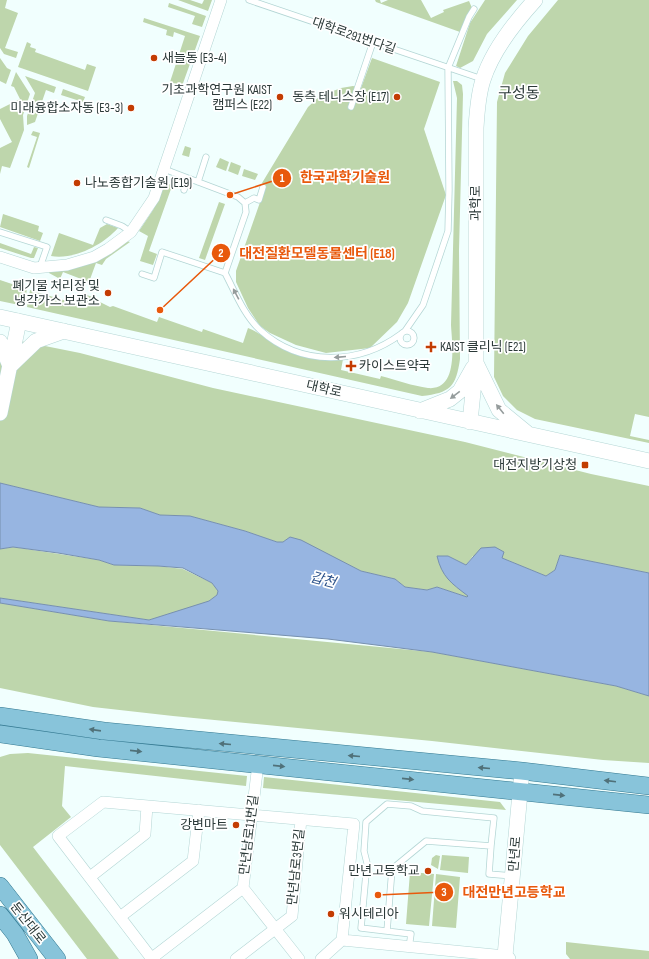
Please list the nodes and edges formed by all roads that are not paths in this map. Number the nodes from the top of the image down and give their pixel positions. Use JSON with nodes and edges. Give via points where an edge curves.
{"nodes":[{"id":1,"x":221,"y":0,"type":"edge"},
{"id":2,"x":249,"y":0,"type":"edge"},
{"id":3,"x":535,"y":0,"type":"edge"},
{"id":4,"x":474,"y":9,"type":"dead end"},
{"id":5,"x":373,"y":42,"type":"junction"},
{"id":6,"x":448,"y":68,"type":"junction"},
{"id":7,"x":483,"y":79,"type":"junction"},
{"id":8,"x":351,"y":107,"type":"dead end"},
{"id":9,"x":206,"y":157,"type":"dead end"},
{"id":10,"x":164,"y":169,"type":"junction"},
{"id":11,"x":188,"y":178,"type":"junction"},
{"id":12,"x":198,"y":182,"type":"junction"},
{"id":13,"x":263,"y":187,"type":"dead end"},
{"id":14,"x":184,"y":190,"type":"dead end"},
{"id":15,"x":245,"y":202,"type":"junction"},
{"id":16,"x":106,"y":220,"type":"dead end"},
{"id":17,"x":0,"y":232,"type":"edge"},
{"id":18,"x":131,"y":232,"type":"junction"},
{"id":19,"x":0,"y":257,"type":"edge"},
{"id":20,"x":40,"y":267,"type":"junction"},
{"id":21,"x":225,"y":273,"type":"junction"},
{"id":22,"x":142,"y":274,"type":"dead end"},
{"id":23,"x":0,"y":317,"type":"edge"},
{"id":24,"x":19,"y":321,"type":"junction"},
{"id":25,"x":64,"y":331,"type":"junction"},
{"id":26,"x":7,"y":341,"type":"edge"},
{"id":27,"x":476,"y":362,"type":"junction"},
{"id":28,"x":10,"y":366,"type":"junction"},
{"id":29,"x":420,"y":411,"type":"junction"},
{"id":30,"x":0,"y":412,"type":"edge"},
{"id":31,"x":470,"y":422,"type":"junction"},
{"id":32,"x":529,"y":435,"type":"junction"},
{"id":33,"x":649,"y":461,"type":"edge"},
{"id":34,"x":4,"y":716,"type":"edge"},
{"id":35,"x":0,"y":734,"type":"edge"},
{"id":36,"x":27,"y":738,"type":"junction"},
{"id":37,"x":0,"y":741,"type":"edge"},
{"id":38,"x":258,"y":764,"type":"junction"},
{"id":39,"x":522,"y":771,"type":"junction"},
{"id":40,"x":649,"y":786,"type":"edge"},
{"id":41,"x":520,"y":791,"type":"junction"},
{"id":42,"x":649,"y":805,"type":"edge"},
{"id":43,"x":147,"y":806,"type":"junction"},
{"id":44,"x":199,"y":810,"type":"junction"},
{"id":45,"x":252,"y":815,"type":"junction"},
{"id":46,"x":301,"y":819,"type":"junction"},
{"id":47,"x":491,"y":846,"type":"junction"},
{"id":48,"x":512,"y":876,"type":"junction"},
{"id":49,"x":90,"y":877,"type":"junction"},
{"id":50,"x":0,"y":886,"type":"edge"},
{"id":51,"x":242,"y":888,"type":"junction"},
{"id":52,"x":0,"y":915,"type":"edge"},
{"id":53,"x":120,"y":917,"type":"junction"},
{"id":54,"x":0,"y":929,"type":"edge"},
{"id":55,"x":275,"y":929,"type":"junction"},
{"id":56,"x":387,"y":931,"type":"junction"},
{"id":57,"x":342,"y":940,"type":"junction"},
{"id":58,"x":410,"y":948,"type":"junction"},
{"id":59,"x":27,"y":957,"type":"edge"},
{"id":60,"x":506,"y":957,"type":"edge"},
{"id":61,"x":57,"y":959,"type":"edge"},
{"id":62,"x":152,"y":959,"type":"edge"},
{"id":63,"x":236,"y":959,"type":"edge"},
{"id":64,"x":299,"y":959,"type":"edge"},
{"id":65,"x":321,"y":959,"type":"edge"}],
"edges":[{"from":1,"to":10,"type":"street"},
{"from":2,"to":5,"type":"lane","name":"대학로291번다길"},
{"from":3,"to":7,"type":"main road","name":"과학로","via":[[502,44]]},
{"from":4,"to":6,"type":"lane"},
{"from":5,"to":6,"type":"lane","name":"대학로291번다길"},
{"from":5,"to":8,"type":"lane"},
{"from":6,"to":7,"type":"lane","name":"대학로291번다길"},
{"from":6,"to":21,"type":"lane","one_way":true,"via":[[448,231],[423,305],[403,332],[370,352],[355,356],[329,358],[300,353],[281,345],[260,330],[245,311]]},
{"from":7,"to":27,"type":"main road","name":"과학로","via":[[476,128]]},
{"from":9,"to":12,"type":"lane"},
{"from":10,"to":11,"type":"lane"},
{"from":10,"to":18,"type":"street","via":[[154,198]]},
{"from":11,"to":12,"type":"lane"},
{"from":11,"to":14,"type":"lane"},
{"from":12,"to":15,"type":"lane"},
{"from":13,"to":15,"type":"lane","via":[[259,200],[254,198]]},
{"from":15,"to":21,"type":"lane","via":[[246,212]]},
{"from":16,"to":18,"type":"lane"},
{"from":17,"to":20,"type":"lane","via":[[47,247]]},
{"from":18,"to":20,"type":"street","via":[[94,257],[67,265]]},
{"from":19,"to":20,"type":"street","via":[[34,268]]},
{"from":21,"to":22,"type":"lane","via":[[162,252],[154,278]]},
{"from":23,"to":24,"type":"main road","name":"대학로"},
{"from":24,"to":25,"type":"main road","name":"대학로"},
{"from":24,"to":26,"type":"main road"},
{"from":25,"to":28,"type":"main road","via":[[33,344]]},
{"from":25,"to":29,"type":"main road","name":"대학로"},
{"from":26,"to":28,"type":"main road"},
{"from":27,"to":29,"type":"main road","one_way":true,"via":[[460,391],[450,399]]},
{"from":27,"to":31,"type":"main road","name":"과학로"},
{"from":32,"to":27,"type":"main road","one_way":true,"via":[[499,410]]},
{"from":28,"to":30,"type":"main road"},
{"from":29,"to":31,"type":"main road","name":"대학로"},
{"from":31,"to":32,"type":"main road","name":"대학로"},
{"from":32,"to":33,"type":"main road","name":"대학로"},
{"from":39,"to":34,"type":"main road","one_way":true,"via":[[134,734]]},
{"from":35,"to":36,"type":"main road"},
{"from":36,"to":37,"type":"main road"},
{"from":36,"to":38,"type":"main road","one_way":true},
{"from":38,"to":41,"type":"main road","one_way":true},
{"from":38,"to":45,"type":"street","name":"만년남로11번길"},
{"from":40,"to":39,"type":"main road","one_way":true},
{"from":39,"to":41,"type":"main road","name":"만년로"},
{"from":41,"to":42,"type":"main road","one_way":true},
{"from":41,"to":48,"type":"main road","name":"만년로"},
{"from":43,"to":44,"type":"street","name":"만년남로3번길"},
{"from":43,"to":49,"type":"street","via":[[145,834]]},
{"from":43,"to":49,"type":"street","name":"만년남로3번길","via":[[104,802],[58,836]]},
{"from":44,"to":45,"type":"street","name":"만년남로3번길"},
{"from":44,"to":53,"type":"street","via":[[193,861]]},
{"from":45,"to":46,"type":"street","name":"만년남로3번길"},
{"from":45,"to":51,"type":"street","name":"만년남로11번길"},
{"from":46,"to":55,"type":"street","name":"만년남로3번길","via":[[292,916]]},
{"from":46,"to":57,"type":"street","name":"만년남로3번길","via":[[354,824]]},
{"from":47,"to":48,"type":"lane","via":[[489,874]]},
{"from":47,"to":56,"type":"lane","via":[[426,841],[392,869]]},
{"from":47,"to":56,"type":"lane","via":[[494,818],[422,811],[412,806],[387,804],[366,822],[364,851],[367,863],[361,928]]},
{"from":48,"to":60,"type":"main road","name":"만년로"},
{"from":49,"to":53,"type":"street","name":"만년남로3번길"},
{"from":50,"to":61,"type":"main road","name":"둔산대로"},
{"from":51,"to":55,"type":"street","name":"만년남로11번길"},
{"from":51,"to":62,"type":"street","name":"만년남로3번길"},
{"from":52,"to":59,"type":"main road","name":"둔산대로","via":[[15,934]]},
{"from":53,"to":62,"type":"street","name":"만년남로3번길"},
{"from":54,"to":59,"type":"main road"},
{"from":55,"to":63,"type":"street","name":"만년남로3번길"},
{"from":55,"to":64,"type":"street","name":"만년남로11번길"},
{"from":56,"to":58,"type":"lane","via":[[411,934]]},
{"from":57,"to":58,"type":"street"},
{"from":57,"to":65,"type":"street"},
{"from":58,"to":60,"type":"street"}]}
